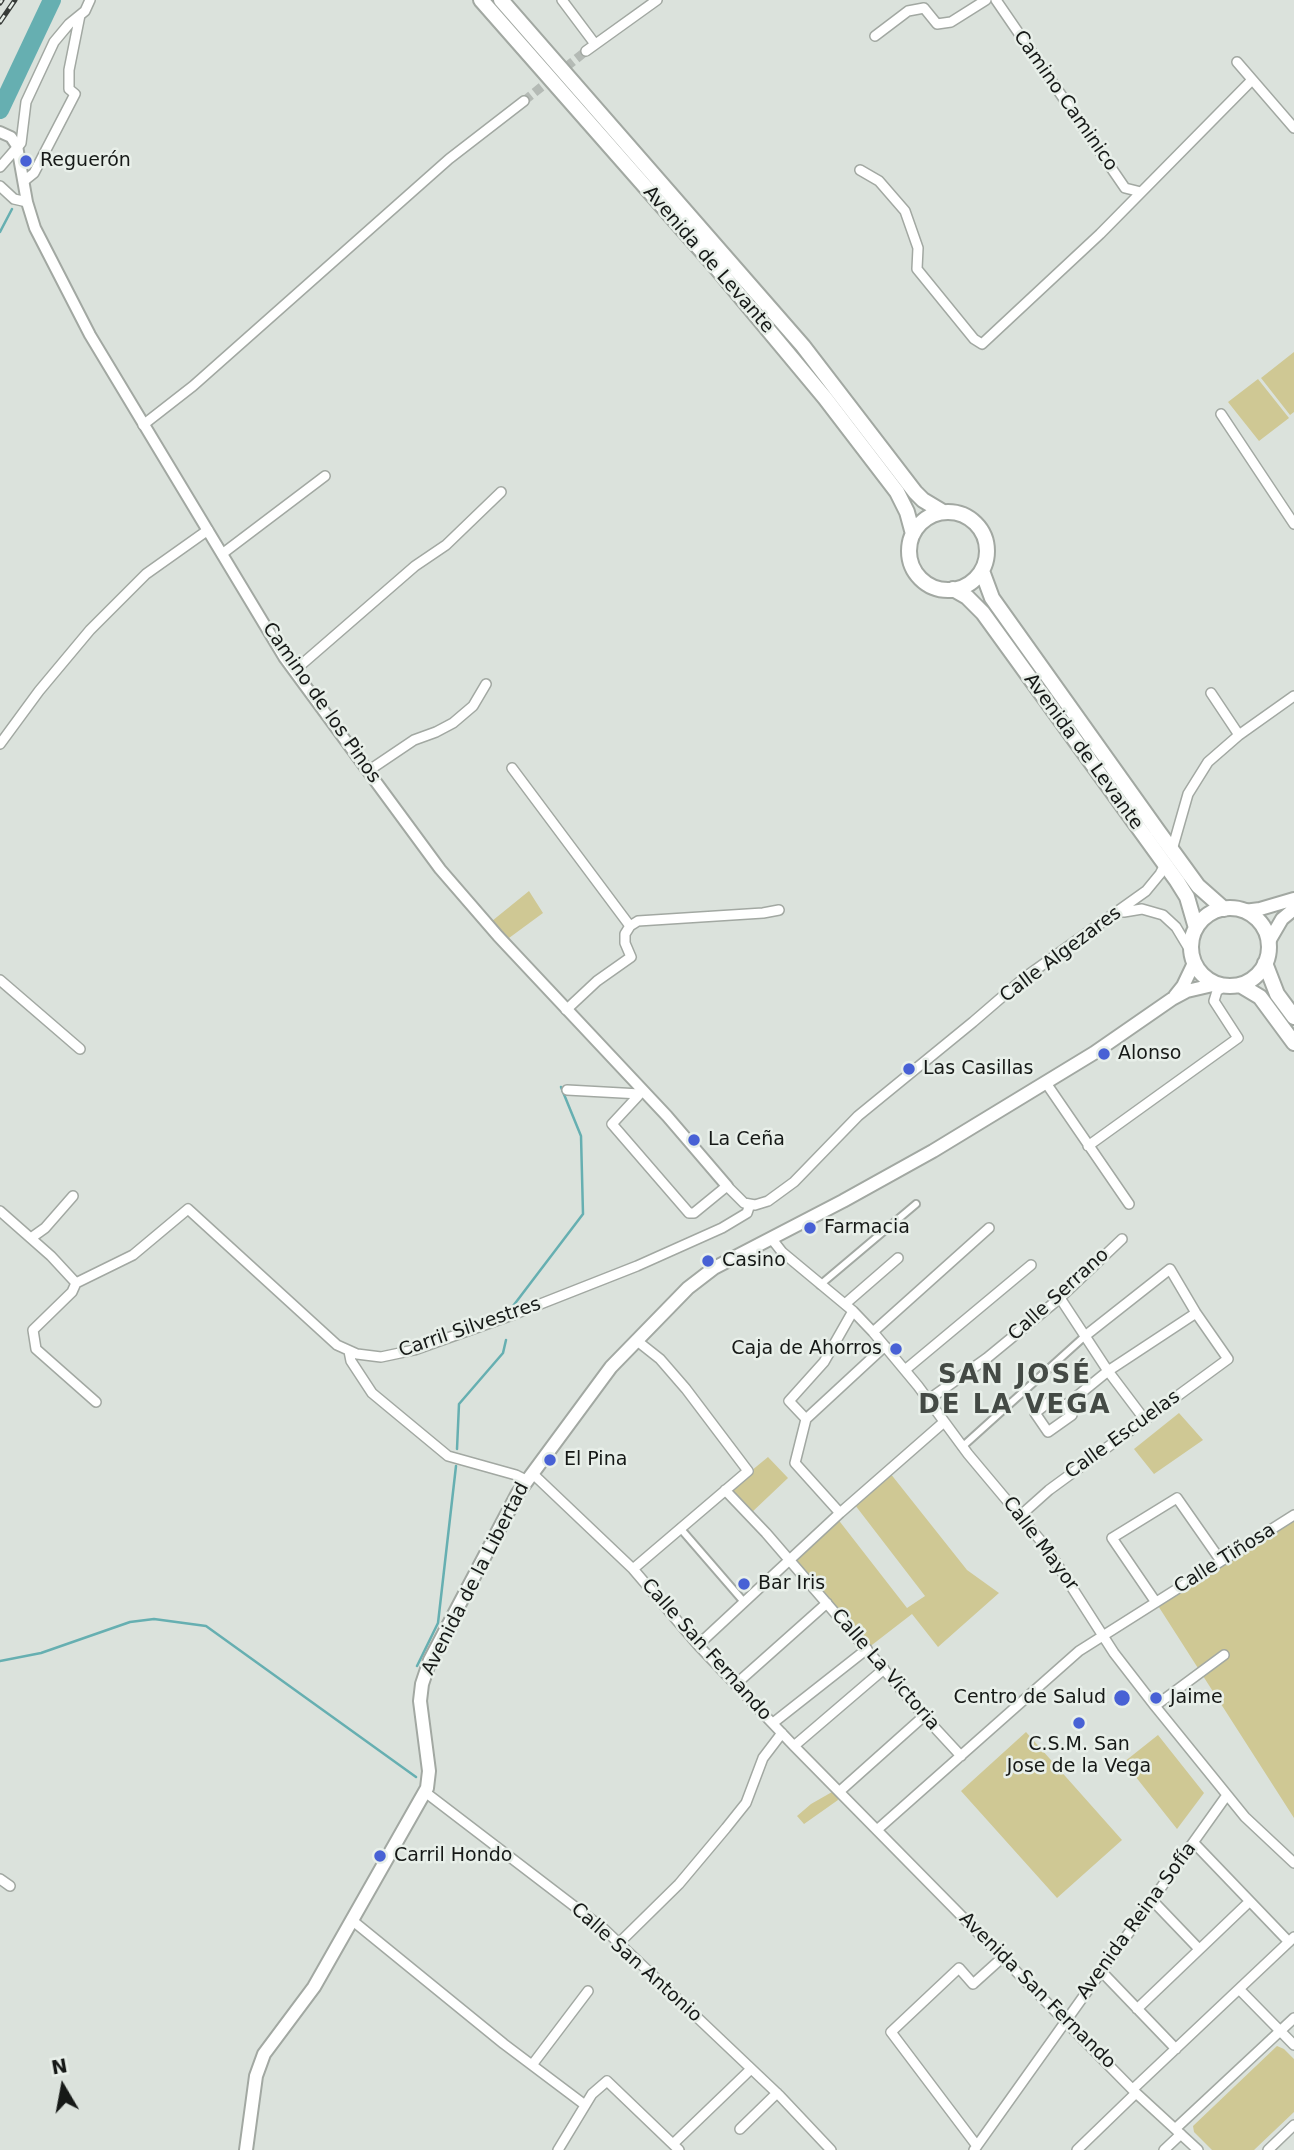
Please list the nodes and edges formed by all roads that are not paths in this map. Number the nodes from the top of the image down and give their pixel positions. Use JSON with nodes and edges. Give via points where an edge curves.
{"nodes":[{"id":1,"x":90,"y":0,"type":"edge"},
{"id":2,"x":481,"y":0,"type":"edge"},
{"id":3,"x":501,"y":0,"type":"edge"},
{"id":4,"x":562,"y":0,"type":"edge"},
{"id":5,"x":657,"y":0,"type":"edge"},
{"id":6,"x":986,"y":0,"type":"edge"},
{"id":7,"x":996,"y":0,"type":"edge"},
{"id":8,"x":80,"y":15,"type":"junction"},
{"id":9,"x":875,"y":36,"type":"dead end"},
{"id":10,"x":595,"y":44,"type":"junction"},
{"id":11,"x":586,"y":51,"type":"tunnel mouth"},
{"id":12,"x":1237,"y":62,"type":"dead end"},
{"id":13,"x":1252,"y":80,"type":"junction"},
{"id":14,"x":524,"y":101,"type":"tunnel mouth"},
{"id":15,"x":1294,"y":128,"type":"edge"},
{"id":16,"x":4,"y":133,"type":"edge"},
{"id":17,"x":17,"y":146,"type":"junction"},
{"id":18,"x":0,"y":167,"type":"edge"},
{"id":19,"x":860,"y":170,"type":"dead end"},
{"id":20,"x":24,"y":181,"type":"junction"},
{"id":21,"x":0,"y":186,"type":"edge"},
{"id":22,"x":1142,"y":192,"type":"junction"},
{"id":23,"x":27,"y":202,"type":"junction"},
{"id":24,"x":1222,"y":414,"type":"dead end"},
{"id":25,"x":143,"y":425,"type":"junction"},
{"id":26,"x":326,"y":476,"type":"dead end"},
{"id":27,"x":502,"y":492,"type":"dead end"},
{"id":28,"x":943,"y":512,"type":"junction"},
{"id":29,"x":1294,"y":524,"type":"edge"},
{"id":30,"x":208,"y":530,"type":"junction"},
{"id":31,"x":912,"y":534,"type":"junction"},
{"id":32,"x":222,"y":554,"type":"junction"},
{"id":33,"x":982,"y":571,"type":"junction"},
{"id":34,"x":953,"y":589,"type":"junction"},
{"id":35,"x":294,"y":671,"type":"junction"},
{"id":36,"x":486,"y":684,"type":"dead end"},
{"id":37,"x":1211,"y":693,"type":"dead end"},
{"id":38,"x":1292,"y":702,"type":"edge"},
{"id":39,"x":1239,"y":735,"type":"junction"},
{"id":40,"x":0,"y":744,"type":"edge"},
{"id":41,"x":512,"y":768,"type":"dead end"},
{"id":42,"x":368,"y":771,"type":"junction"},
{"id":43,"x":1172,"y":850,"type":"junction"},
{"id":44,"x":1165,"y":865,"type":"junction"},
{"id":45,"x":1294,"y":898,"type":"edge"},
{"id":46,"x":1224,"y":909,"type":"junction"},
{"id":47,"x":1294,"y":909,"type":"edge"},
{"id":48,"x":779,"y":910,"type":"dead end"},
{"id":49,"x":1244,"y":911,"type":"junction"},
{"id":50,"x":1112,"y":916,"type":"junction"},
{"id":51,"x":630,"y":926,"type":"junction"},
{"id":52,"x":1196,"y":928,"type":"junction"},
{"id":53,"x":1268,"y":943,"type":"junction"},
{"id":54,"x":1192,"y":958,"type":"junction"},
{"id":55,"x":1265,"y":963,"type":"junction"},
{"id":56,"x":0,"y":980,"type":"edge"},
{"id":57,"x":1227,"y":985,"type":"junction"},
{"id":58,"x":1172,"y":999,"type":"junction"},
{"id":59,"x":566,"y":1010,"type":"junction"},
{"id":60,"x":1294,"y":1017,"type":"edge"},
{"id":61,"x":1294,"y":1043,"type":"edge"},
{"id":62,"x":80,"y":1049,"type":"dead end"},
{"id":63,"x":1046,"y":1083,"type":"junction"},
{"id":64,"x":567,"y":1090,"type":"dead end"},
{"id":65,"x":641,"y":1093,"type":"junction"},
{"id":66,"x":1088,"y":1146,"type":"junction"},
{"id":67,"x":727,"y":1186,"type":"junction"},
{"id":68,"x":73,"y":1196,"type":"dead end"},
{"id":69,"x":750,"y":1204,"type":"junction"},
{"id":70,"x":916,"y":1204,"type":"dead end"},
{"id":71,"x":1129,"y":1204,"type":"dead end"},
{"id":72,"x":0,"y":1211,"type":"edge"},
{"id":73,"x":989,"y":1228,"type":"dead end"},
{"id":74,"x":31,"y":1238,"type":"junction"},
{"id":75,"x":771,"y":1238,"type":"junction"},
{"id":76,"x":1122,"y":1239,"type":"dead end"},
{"id":77,"x":898,"y":1258,"type":"dead end"},
{"id":78,"x":1031,"y":1265,"type":"dead end"},
{"id":79,"x":76,"y":1283,"type":"junction"},
{"id":80,"x":820,"y":1285,"type":"junction"},
{"id":81,"x":1060,"y":1298,"type":"junction"},
{"id":82,"x":849,"y":1308,"type":"junction"},
{"id":83,"x":1196,"y":1313,"type":"junction"},
{"id":84,"x":873,"y":1332,"type":"junction"},
{"id":85,"x":1085,"y":1336,"type":"junction"},
{"id":86,"x":636,"y":1340,"type":"junction"},
{"id":87,"x":886,"y":1346,"type":"junction"},
{"id":88,"x":349,"y":1351,"type":"junction"},
{"id":89,"x":905,"y":1370,"type":"junction"},
{"id":90,"x":1108,"y":1371,"type":"junction"},
{"id":91,"x":928,"y":1400,"type":"junction"},
{"id":92,"x":96,"y":1402,"type":"dead end"},
{"id":93,"x":1065,"y":1406,"type":"dead end"},
{"id":94,"x":806,"y":1419,"type":"junction"},
{"id":95,"x":1145,"y":1420,"type":"junction"},
{"id":96,"x":944,"y":1422,"type":"junction"},
{"id":97,"x":962,"y":1447,"type":"junction"},
{"id":98,"x":529,"y":1477,"type":"junction"},
{"id":99,"x":725,"y":1490,"type":"junction"},
{"id":100,"x":840,"y":1513,"type":"junction"},
{"id":101,"x":1021,"y":1515,"type":"junction"},
{"id":102,"x":1294,"y":1515,"type":"edge"},
{"id":103,"x":681,"y":1528,"type":"junction"},
{"id":104,"x":789,"y":1559,"type":"junction"},
{"id":105,"x":1221,"y":1561,"type":"junction"},
{"id":106,"x":633,"y":1569,"type":"junction"},
{"id":107,"x":1155,"y":1601,"type":"junction"},
{"id":108,"x":744,"y":1602,"type":"junction"},
{"id":109,"x":827,"y":1604,"type":"junction"},
{"id":110,"x":1103,"y":1636,"type":"junction"},
{"id":111,"x":698,"y":1645,"type":"junction"},
{"id":112,"x":867,"y":1649,"type":"junction"},
{"id":113,"x":1224,"y":1655,"type":"dead end"},
{"id":114,"x":884,"y":1668,"type":"junction"},
{"id":115,"x":736,"y":1684,"type":"junction"},
{"id":116,"x":1155,"y":1706,"type":"junction"},
{"id":117,"x":924,"y":1716,"type":"junction"},
{"id":118,"x":773,"y":1723,"type":"junction"},
{"id":119,"x":782,"y":1733,"type":"junction"},
{"id":120,"x":794,"y":1746,"type":"junction"},
{"id":121,"x":961,"y":1756,"type":"junction"},
{"id":122,"x":840,"y":1791,"type":"junction"},
{"id":123,"x":425,"y":1792,"type":"junction"},
{"id":124,"x":1227,"y":1795,"type":"junction"},
{"id":125,"x":878,"y":1829,"type":"junction"},
{"id":126,"x":1194,"y":1843,"type":"junction"},
{"id":127,"x":1294,"y":1863,"type":"edge"},
{"id":128,"x":0,"y":1879,"type":"edge"},
{"id":129,"x":10,"y":1886,"type":"dead end"},
{"id":130,"x":1152,"y":1900,"type":"junction"},
{"id":131,"x":1249,"y":1902,"type":"junction"},
{"id":132,"x":353,"y":1920,"type":"junction"},
{"id":133,"x":1291,"y":1940,"type":"edge"},
{"id":134,"x":619,"y":1943,"type":"junction"},
{"id":135,"x":1199,"y":1950,"type":"junction"},
{"id":136,"x":1003,"y":1957,"type":"junction"},
{"id":137,"x":1101,"y":1971,"type":"junction"},
{"id":138,"x":1239,"y":1989,"type":"junction"},
{"id":139,"x":588,"y":1992,"type":"dead end"},
{"id":140,"x":1137,"y":2009,"type":"junction"},
{"id":141,"x":1294,"y":2018,"type":"edge"},
{"id":142,"x":1067,"y":2020,"type":"junction"},
{"id":143,"x":1280,"y":2031,"type":"junction"},
{"id":144,"x":1294,"y":2045,"type":"edge"},
{"id":145,"x":1176,"y":2049,"type":"junction"},
{"id":146,"x":531,"y":2065,"type":"junction"},
{"id":147,"x":751,"y":2069,"type":"junction"},
{"id":148,"x":1135,"y":2091,"type":"junction"},
{"id":149,"x":777,"y":2093,"type":"junction"},
{"id":150,"x":585,"y":2105,"type":"junction"},
{"id":151,"x":1294,"y":2125,"type":"edge"},
{"id":152,"x":740,"y":2129,"type":"dead end"},
{"id":153,"x":1178,"y":2132,"type":"junction"},
{"id":154,"x":676,"y":2147,"type":"edge"},
{"id":155,"x":975,"y":2148,"type":"edge"},
{"id":156,"x":246,"y":2150,"type":"edge"},
{"id":157,"x":558,"y":2150,"type":"edge"},
{"id":158,"x":831,"y":2150,"type":"edge"},
{"id":159,"x":1077,"y":2150,"type":"edge"},
{"id":160,"x":1164,"y":2150,"type":"edge"},
{"id":161,"x":1198,"y":2150,"type":"edge"},
{"id":162,"x":1268,"y":2150,"type":"edge"}],
"edges":[{"from":1,"to":8,"type":"street"},
{"from":2,"to":31,"type":"main road","name":"Avenida de Levante","via":[[825,398],[897,492]]},
{"from":3,"to":28,"type":"main road","name":"Avenida de Levante","via":[[803,346],[915,492]]},
{"from":4,"to":10,"type":"street"},
{"from":5,"to":10,"type":"street"},
{"from":6,"to":9,"type":"street","via":[[951,22],[937,24],[924,8],[908,11]]},
{"from":7,"to":22,"type":"street","name":"Camino Caminico","via":[[1125,188]]},
{"from":8,"to":17,"type":"street","via":[[54,42],[26,102]]},
{"from":8,"to":20,"type":"street","via":[[69,70],[69,89],[75,94],[34,173]]},
{"from":10,"to":11,"type":"street"},
{"from":12,"to":13,"type":"street"},
{"from":13,"to":15,"type":"street"},
{"from":13,"to":22,"type":"street"},
{"from":14,"to":25,"type":"street","via":[[449,159]]},
{"from":16,"to":17,"type":"street"},
{"from":17,"to":18,"type":"street"},
{"from":17,"to":20,"type":"street","name":"Camino de los Pinos"},
{"from":19,"to":22,"type":"street","via":[[879,181],[905,211],[918,248],[917,270],[982,344]]},
{"from":20,"to":23,"type":"street","name":"Camino de los Pinos"},
{"from":21,"to":23,"type":"street","via":[[15,199]]},
{"from":23,"to":25,"type":"street","name":"Camino de los Pinos","via":[[35,228],[83,323]]},
{"from":24,"to":29,"type":"street"},
{"from":25,"to":30,"type":"street","name":"Camino de los Pinos"},
{"from":26,"to":32,"type":"street"},
{"from":27,"to":35,"type":"street","via":[[446,545],[415,566]]},
{"from":28,"to":31,"type":"main road","via":[[928,517]]},
{"from":28,"to":33,"type":"main road","via":[[964,515],[981,529],[987,550]]},
{"from":30,"to":32,"type":"street","name":"Camino de los Pinos"},
{"from":30,"to":40,"type":"street","via":[[146,574],[90,629]]},
{"from":31,"to":34,"type":"main road","via":[[909,554],[916,573],[932,586]]},
{"from":32,"to":35,"type":"street","name":"Camino de los Pinos"},
{"from":33,"to":34,"type":"main road"},
{"from":33,"to":43,"type":"main road","name":"Avenida de Levante","via":[[992,598]]},
{"from":34,"to":44,"type":"main road","name":"Avenida de Levante","via":[[984,613]]},
{"from":35,"to":42,"type":"street","name":"Camino de los Pinos"},
{"from":36,"to":42,"type":"street","via":[[473,706],[453,723],[414,740]]},
{"from":37,"to":39,"type":"street"},
{"from":38,"to":39,"type":"street","name":"Calle Algezares"},
{"from":39,"to":43,"type":"street","name":"Calle Algezares","via":[[1196,778]]},
{"from":41,"to":51,"type":"street"},
{"from":42,"to":59,"type":"street","name":"Camino de los Pinos","via":[[440,869]]},
{"from":43,"to":44,"type":"street","name":"Calle Algezares"},
{"from":43,"to":46,"type":"main road","name":"Avenida de Levante","via":[[1198,886]]},
{"from":44,"to":50,"type":"street","name":"Calle Algezares","via":[[1146,891]]},
{"from":44,"to":52,"type":"main road","name":"Avenida de Levante","via":[[1187,897]]},
{"from":45,"to":49,"type":"main road"},
{"from":46,"to":49,"type":"main road"},
{"from":46,"to":52,"type":"main road","via":[[1211,913]]},
{"from":47,"to":53,"type":"main road"},
{"from":48,"to":51,"type":"street","via":[[638,921]]},
{"from":49,"to":53,"type":"main road","via":[[1261,923]]},
{"from":50,"to":54,"type":"street","via":[[1134,909],[1157,912],[1176,927]]},
{"from":50,"to":69,"type":"street","name":"Calle Algezares","via":[[1033,971],[886,1091],[783,1192]]},
{"from":51,"to":59,"type":"street","via":[[625,943],[631,957]]},
{"from":52,"to":54,"type":"main road"},
{"from":53,"to":55,"type":"main road"},
{"from":54,"to":57,"type":"main road","via":[[1203,976]]},
{"from":54,"to":58,"type":"main road","name":"Avenida de la Libertad","via":[[1183,986]]},
{"from":55,"to":57,"type":"main road","via":[[1255,976]]},
{"from":55,"to":60,"type":"main road","via":[[1277,994]]},
{"from":56,"to":62,"type":"street"},
{"from":57,"to":58,"type":"main road","name":"Avenida de la Libertad","via":[[1187,991]]},
{"from":57,"to":61,"type":"main road","via":[[1260,997]]},
{"from":57,"to":66,"type":"street","via":[[1217,991],[1214,1002],[1238,1038]]},
{"from":58,"to":63,"type":"main road","name":"Avenida de la Libertad"},
{"from":59,"to":65,"type":"street","name":"Camino de los Pinos"},
{"from":63,"to":66,"type":"street"},
{"from":63,"to":75,"type":"main road","name":"Avenida de la Libertad","via":[[900,1170]]},
{"from":64,"to":65,"type":"street"},
{"from":65,"to":67,"type":"street","name":"Camino de los Pinos"},
{"from":65,"to":67,"type":"street","via":[[612,1124],[689,1213]]},
{"from":66,"to":71,"type":"street"},
{"from":67,"to":69,"type":"street","name":"Camino de los Pinos"},
{"from":68,"to":74,"type":"street"},
{"from":69,"to":88,"type":"street","name":"Carril Silvestres","via":[[747,1213],[701,1238],[516,1314],[414,1350],[381,1357]]},
{"from":70,"to":80,"type":"street"},
{"from":72,"to":74,"type":"street"},
{"from":73,"to":84,"type":"street"},
{"from":74,"to":79,"type":"street"},
{"from":75,"to":80,"type":"street","name":"Calle Mayor"},
{"from":75,"to":86,"type":"main road","name":"Avenida de la Libertad","via":[[706,1273]]},
{"from":76,"to":81,"type":"street","name":"Calle Serrano"},
{"from":77,"to":82,"type":"street"},
{"from":78,"to":89,"type":"street"},
{"from":79,"to":88,"type":"street","name":"Carril Silvestres","via":[[133,1255],[188,1209]]},
{"from":79,"to":92,"type":"street","via":[[33,1330],[36,1349]]},
{"from":80,"to":82,"type":"street","name":"Calle Mayor"},
{"from":81,"to":85,"type":"street"},
{"from":81,"to":91,"type":"street","name":"Calle Serrano"},
{"from":82,"to":84,"type":"street","name":"Calle Mayor"},
{"from":82,"to":94,"type":"street","via":[[824,1362],[789,1401]]},
{"from":83,"to":85,"type":"street","via":[[1170,1269]]},
{"from":83,"to":90,"type":"street"},
{"from":83,"to":95,"type":"street","name":"Calle Escuelas","via":[[1228,1359]]},
{"from":84,"to":87,"type":"street","name":"Calle Mayor"},
{"from":85,"to":90,"type":"street"},
{"from":85,"to":97,"type":"street"},
{"from":86,"to":98,"type":"main road","name":"Avenida de la Libertad","via":[[603,1376]]},
{"from":86,"to":99,"type":"street","via":[[677,1379],[748,1471]]},
{"from":87,"to":89,"type":"street","name":"Calle Mayor"},
{"from":87,"to":94,"type":"street"},
{"from":88,"to":98,"type":"street","via":[[372,1393],[448,1456]]},
{"from":89,"to":91,"type":"street","name":"Calle Mayor"},
{"from":90,"to":93,"type":"street"},
{"from":90,"to":95,"type":"street"},
{"from":91,"to":96,"type":"street","name":"Calle Mayor"},
{"from":94,"to":100,"type":"street","via":[[795,1463]]},
{"from":95,"to":101,"type":"street","name":"Calle Escuelas"},
{"from":96,"to":97,"type":"street","name":"Calle Mayor"},
{"from":96,"to":100,"type":"street"},
{"from":97,"to":101,"type":"street","name":"Calle Mayor"},
{"from":98,"to":106,"type":"street","name":"Calle San Fernando"},
{"from":98,"to":123,"type":"main road","name":"Avenida de la Libertad","via":[[425,1675],[420,1708],[429,1771]]},
{"from":99,"to":103,"type":"street"},
{"from":99,"to":104,"type":"street","name":"Calle La Victoria"},
{"from":100,"to":104,"type":"street"},
{"from":101,"to":110,"type":"street","name":"Calle Mayor"},
{"from":102,"to":105,"type":"street","name":"Calle Tiñosa"},
{"from":103,"to":106,"type":"street"},
{"from":103,"to":108,"type":"street"},
{"from":104,"to":108,"type":"street"},
{"from":104,"to":109,"type":"street","name":"Calle La Victoria"},
{"from":105,"to":107,"type":"street","name":"Calle Tiñosa"},
{"from":105,"to":107,"type":"street","via":[[1177,1498],[1112,1538]]},
{"from":106,"to":111,"type":"street","name":"Calle San Fernando"},
{"from":107,"to":110,"type":"street","name":"Calle Tiñosa"},
{"from":108,"to":111,"type":"street"},
{"from":109,"to":112,"type":"street","name":"Calle La Victoria"},
{"from":109,"to":115,"type":"street"},
{"from":110,"to":116,"type":"street","name":"Calle Mayor"},
{"from":110,"to":121,"type":"street","name":"Calle Tiñosa","via":[[1068,1660]]},
{"from":111,"to":115,"type":"street","name":"Calle San Fernando"},
{"from":112,"to":114,"type":"street","name":"Calle La Victoria"},
{"from":112,"to":118,"type":"street"},
{"from":113,"to":116,"type":"street"},
{"from":114,"to":117,"type":"street","name":"Calle La Victoria"},
{"from":114,"to":120,"type":"street"},
{"from":115,"to":118,"type":"street","name":"Calle San Fernando"},
{"from":116,"to":124,"type":"street","name":"Calle Mayor"},
{"from":117,"to":121,"type":"street","name":"Calle La Victoria"},
{"from":117,"to":122,"type":"street"},
{"from":118,"to":119,"type":"street","name":"Calle San Fernando"},
{"from":119,"to":120,"type":"street","name":"Calle San Fernando"},
{"from":119,"to":134,"type":"street","via":[[762,1758],[746,1802],[726,1829]]},
{"from":120,"to":122,"type":"street","name":"Calle San Fernando"},
{"from":121,"to":125,"type":"street","name":"Calle Tiñosa"},
{"from":122,"to":125,"type":"street","name":"Calle San Fernando"},
{"from":123,"to":132,"type":"main road","name":"Avenida de la Libertad"},
{"from":123,"to":134,"type":"street","name":"Calle San Antonio"},
{"from":124,"to":126,"type":"street","name":"Avenida Reina Sofía"},
{"from":124,"to":127,"type":"street","name":"Calle Mayor"},
{"from":125,"to":136,"type":"street","name":"Avenida San Fernando"},
{"from":126,"to":130,"type":"street","name":"Avenida Reina Sofía"},
{"from":126,"to":131,"type":"street"},
{"from":128,"to":129,"type":"street"},
{"from":130,"to":135,"type":"street"},
{"from":130,"to":137,"type":"street","name":"Avenida Reina Sofía"},
{"from":131,"to":133,"type":"street"},
{"from":131,"to":135,"type":"street"},
{"from":132,"to":146,"type":"street"},
{"from":132,"to":156,"type":"main road","name":"Avenida de la Libertad","via":[[314,1987],[264,2054],[256,2076]]},
{"from":133,"to":138,"type":"street"},
{"from":134,"to":147,"type":"street","name":"Calle San Antonio"},
{"from":135,"to":140,"type":"street"},
{"from":136,"to":142,"type":"street","name":"Avenida San Fernando"},
{"from":136,"to":155,"type":"street","via":[[973,1984],[959,1968],[891,2032]]},
{"from":137,"to":140,"type":"street"},
{"from":137,"to":142,"type":"street","name":"Avenida Reina Sofía"},
{"from":138,"to":143,"type":"street"},
{"from":138,"to":145,"type":"street"},
{"from":139,"to":146,"type":"street"},
{"from":140,"to":145,"type":"street"},
{"from":141,"to":143,"type":"street"},
{"from":142,"to":148,"type":"street","name":"Avenida San Fernando"},
{"from":142,"to":155,"type":"street","name":"Avenida Reina Sofía"},
{"from":143,"to":144,"type":"street"},
{"from":143,"to":153,"type":"street"},
{"from":145,"to":148,"type":"street"},
{"from":146,"to":150,"type":"street"},
{"from":147,"to":149,"type":"street","name":"Calle San Antonio"},
{"from":147,"to":154,"type":"street"},
{"from":148,"to":153,"type":"street","name":"Avenida San Fernando"},
{"from":148,"to":159,"type":"street"},
{"from":149,"to":152,"type":"street"},
{"from":149,"to":158,"type":"street","name":"Calle San Antonio"},
{"from":150,"to":154,"type":"street","via":[[607,2081]]},
{"from":150,"to":157,"type":"street"},
{"from":151,"to":162,"type":"street"},
{"from":153,"to":160,"type":"street"},
{"from":153,"to":161,"type":"street","name":"Avenida San Fernando"}]}
